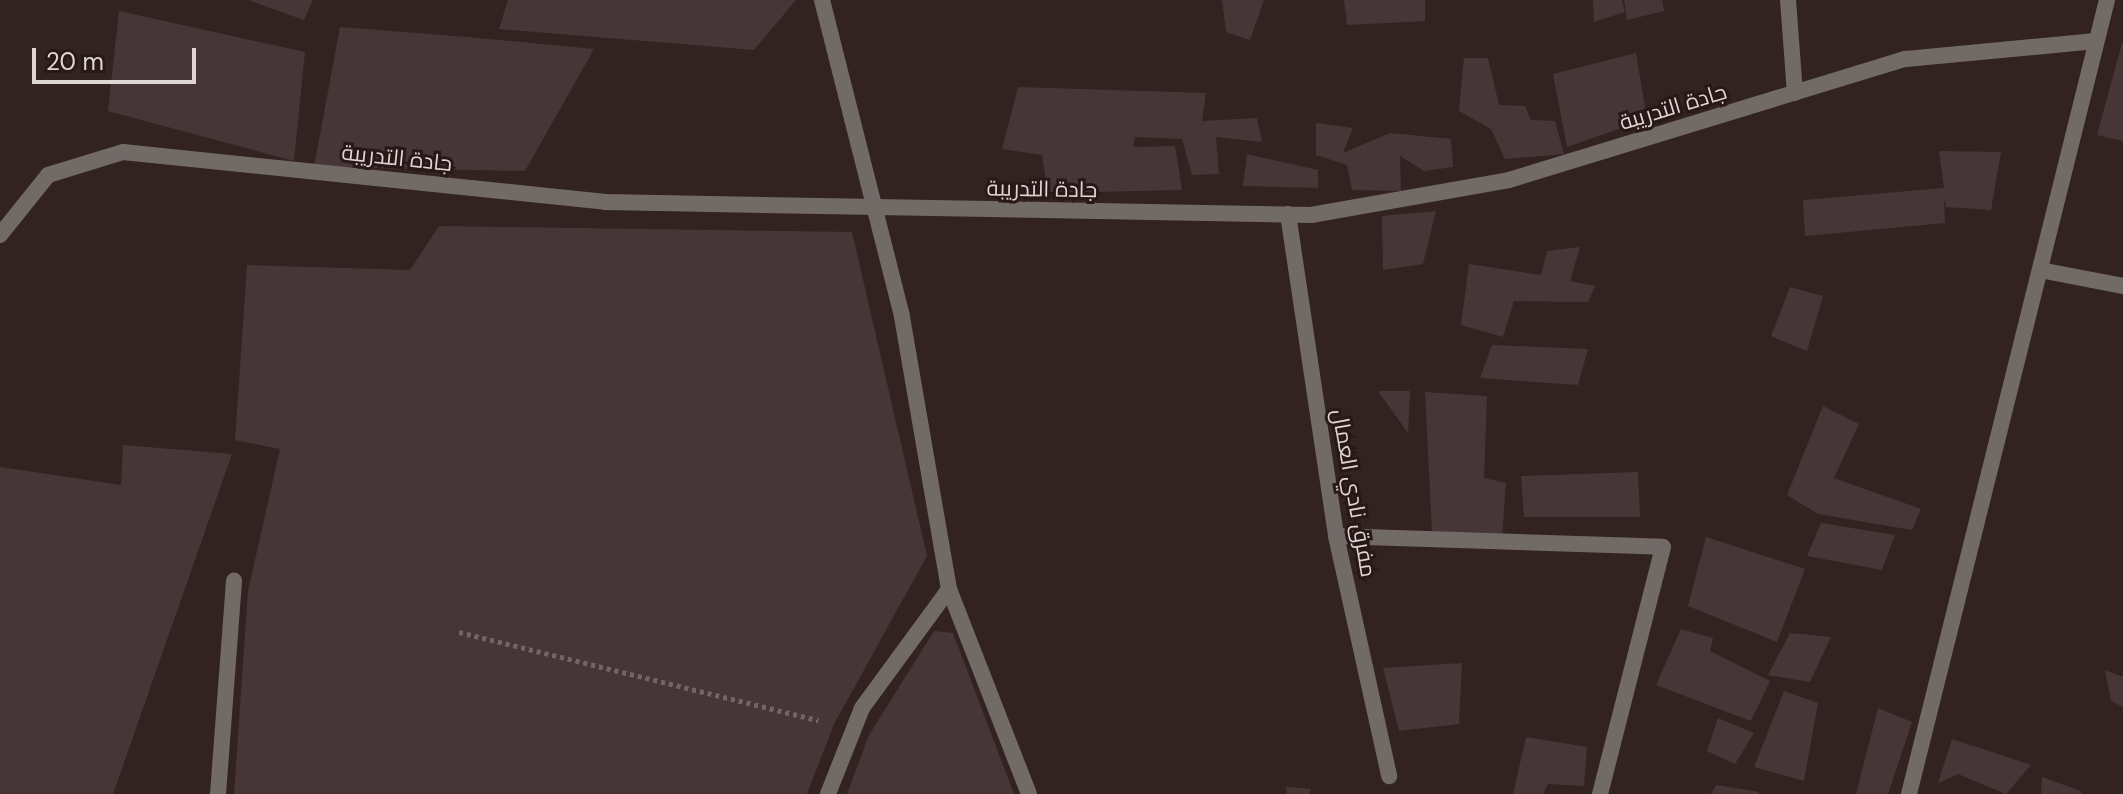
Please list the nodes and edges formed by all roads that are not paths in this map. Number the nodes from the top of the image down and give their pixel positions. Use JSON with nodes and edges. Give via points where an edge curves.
{"nodes":[{"id":1,"x":822,"y":0,"type":"edge"},
{"id":2,"x":1788,"y":0,"type":"edge"},
{"id":3,"x":2107,"y":0,"type":"edge"},
{"id":4,"x":2096,"y":41,"type":"junction"},
{"id":5,"x":1795,"y":93,"type":"junction"},
{"id":6,"x":874,"y":207,"type":"junction"},
{"id":7,"x":1288,"y":214,"type":"junction"},
{"id":8,"x":0,"y":235,"type":"edge"},
{"id":9,"x":2040,"y":270,"type":"junction"},
{"id":10,"x":2123,"y":286,"type":"edge"},
{"id":11,"x":1336,"y":536,"type":"junction"},
{"id":12,"x":234,"y":581,"type":"dead end"},
{"id":13,"x":949,"y":589,"type":"junction"},
{"id":14,"x":1389,"y":776,"type":"dead end"},
{"id":15,"x":218,"y":794,"type":"edge"},
{"id":16,"x":828,"y":794,"type":"edge"},
{"id":17,"x":1029,"y":794,"type":"edge"},
{"id":18,"x":1600,"y":794,"type":"edge"},
{"id":19,"x":1909,"y":794,"type":"edge"}],
"edges":[{"from":1,"to":6,"type":"street"},
{"from":2,"to":5,"type":"street"},
{"from":3,"to":4,"type":"street"},
{"from":4,"to":5,"type":"street","name":"جادة التدريبة","via":[[1906,59]]},
{"from":4,"to":9,"type":"street"},
{"from":5,"to":7,"type":"street","name":"جادة التدريبة","via":[[1509,180]]},
{"from":6,"to":7,"type":"street","name":"جادة التدريبة"},
{"from":6,"to":8,"type":"street","name":"جادة التدريبة","via":[[605,202],[123,152],[48,175]]},
{"from":6,"to":13,"type":"street","via":[[902,317]]},
{"from":7,"to":11,"type":"street","name":"مفرق نادي العمال"},
{"from":9,"to":10,"type":"street"},
{"from":9,"to":19,"type":"street"},
{"from":11,"to":14,"type":"street","name":"مفرق نادي العمال"},
{"from":11,"to":18,"type":"street","via":[[1663,547]]},
{"from":12,"to":15,"type":"street"},
{"from":13,"to":16,"type":"street","via":[[862,708]]},
{"from":13,"to":17,"type":"street"}]}
